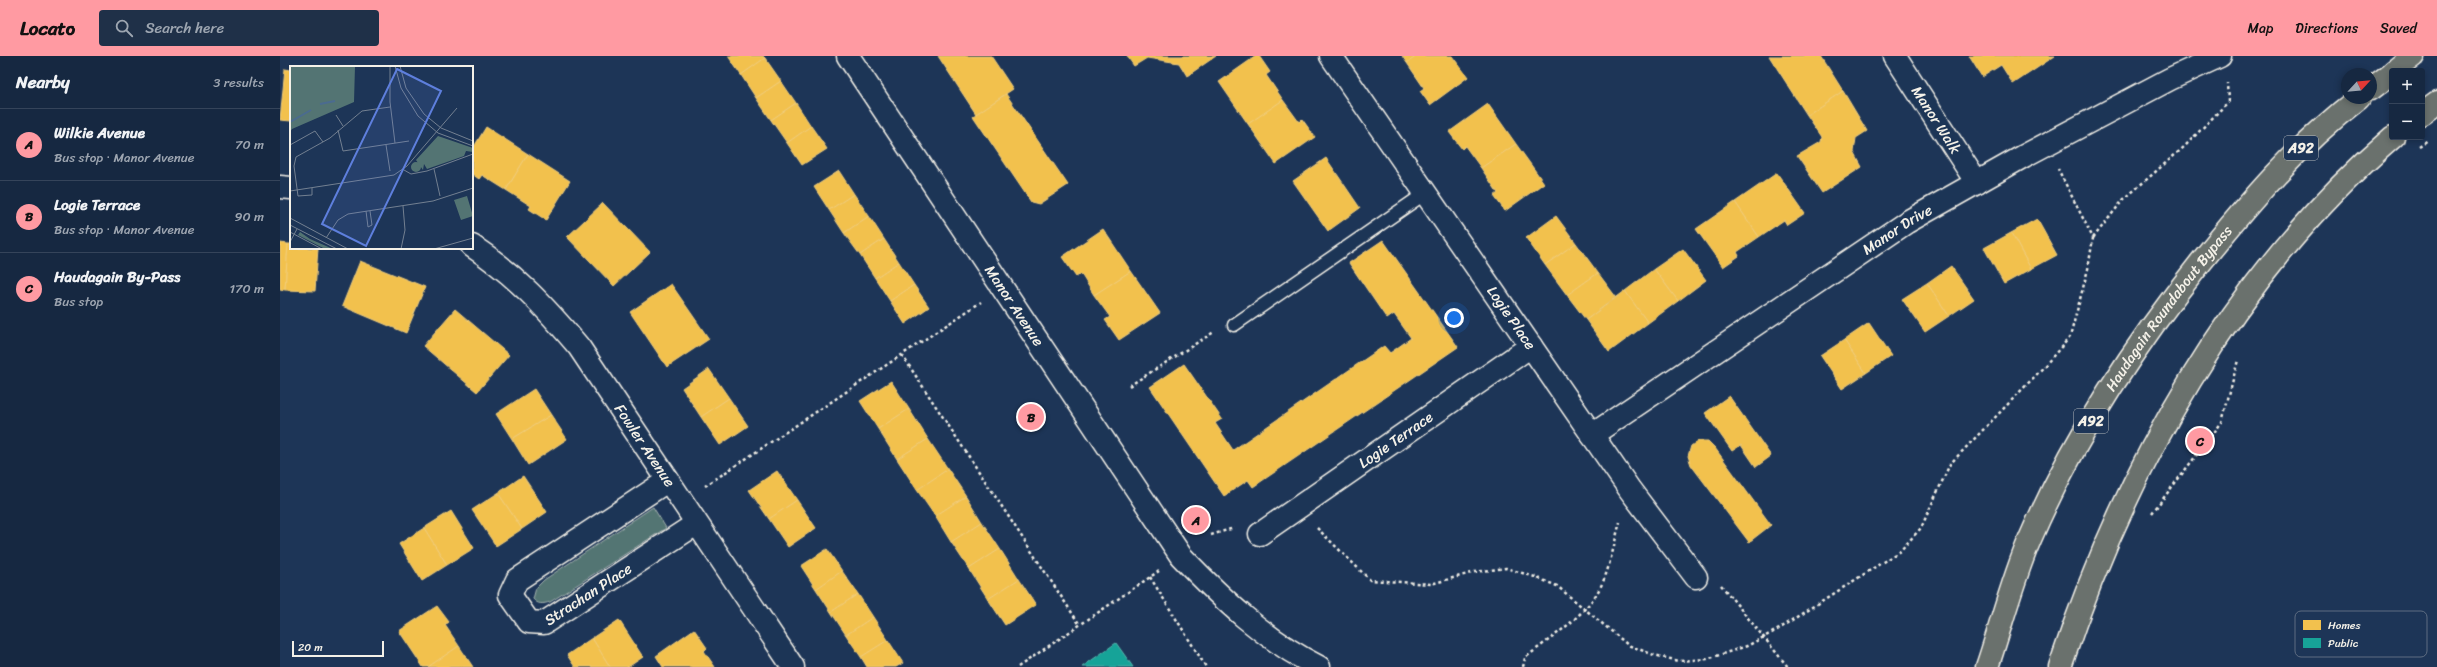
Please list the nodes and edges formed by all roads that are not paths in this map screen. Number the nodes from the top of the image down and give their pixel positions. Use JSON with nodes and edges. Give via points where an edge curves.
{"nodes":[{"id":1,"x":848,"y":56,"type":"edge"},
{"id":2,"x":1331,"y":56,"type":"edge"},
{"id":3,"x":1896,"y":56,"type":"edge"},
{"id":4,"x":2413,"y":56,"type":"edge"},
{"id":5,"x":2219,"y":57,"type":"edge"},
{"id":6,"x":2398,"y":68,"type":"edge"},
{"id":7,"x":2389,"y":75,"type":"edge"},
{"id":8,"x":2377,"y":84,"type":"edge"},
{"id":9,"x":2437,"y":103,"type":"edge"},
{"id":10,"x":2351,"y":104,"type":"edge"},
{"id":11,"x":2425,"y":112,"type":"edge"},
{"id":12,"x":2390,"y":140,"type":"edge"},
{"id":13,"x":1977,"y":184,"type":"junction"},
{"id":14,"x":280,"y":187,"type":"edge"},
{"id":15,"x":290,"y":188,"type":"edge"},
{"id":16,"x":1427,"y":192,"type":"junction"},
{"id":17,"x":473,"y":247,"type":"edge"},
{"id":18,"x":1234,"y":325,"type":"road end"},
{"id":19,"x":1531,"y":346,"type":"junction"},
{"id":20,"x":1592,"y":435,"type":"junction"},
{"id":21,"x":667,"y":481,"type":"junction"},
{"id":22,"x":696,"y":524,"type":"junction"},
{"id":23,"x":1260,"y":534,"type":"dead end"},
{"id":24,"x":1696,"y":577,"type":"road end"},
{"id":25,"x":793,"y":667,"type":"edge"},
{"id":26,"x":1319,"y":667,"type":"edge"},
{"id":27,"x":1987,"y":667,"type":"edge"},
{"id":28,"x":2060,"y":667,"type":"edge"}],
"edges":[{"from":1,"to":26,"type":"street","name":"Manor Avenue","via":[[1181,556],[1228,605],[1296,656]]},
{"from":2,"to":16,"type":"street","name":"Logie Place"},
{"from":3,"to":13,"type":"street","name":"Manor Walk"},
{"from":4,"to":6,"type":"main road"},
{"from":5,"to":13,"type":"street","name":"Manor Drive","via":[[2046,145]]},
{"from":7,"to":8,"type":"main road"},
{"from":9,"to":11,"type":"main road"},
{"from":10,"to":27,"type":"main road","name":"Haudagain Roundabout Bypass","number":"A92","via":[[2323,126],[2247,203],[2169,302],[2108,391],[2057,479],[2029,541]]},
{"from":12,"to":28,"type":"main road","via":[[2363,163],[2299,229],[2235,313],[2200,367],[2149,453],[2102,552],[2081,603]]},
{"from":13,"to":20,"type":"street","name":"Manor Drive","via":[[1907,222],[1854,256]]},
{"from":14,"to":15,"type":"street"},
{"from":16,"to":18,"type":"lane"},
{"from":16,"to":19,"type":"street","name":"Logie Place"},
{"from":17,"to":21,"type":"street","name":"Fowler Avenue","via":[[495,261],[540,300],[579,347]]},
{"from":19,"to":20,"type":"street","name":"Logie Place"},
{"from":19,"to":23,"type":"street","name":"Logie Terrace"},
{"from":20,"to":24,"type":"street","name":"Logie Place"},
{"from":21,"to":22,"type":"street","name":"Fowler Avenue"},
{"from":21,"to":22,"type":"street","name":"Strachan Place","via":[[517,580],[510,595],[528,622],[544,623]]},
{"from":22,"to":25,"type":"street","name":"Fowler Avenue"}]}
